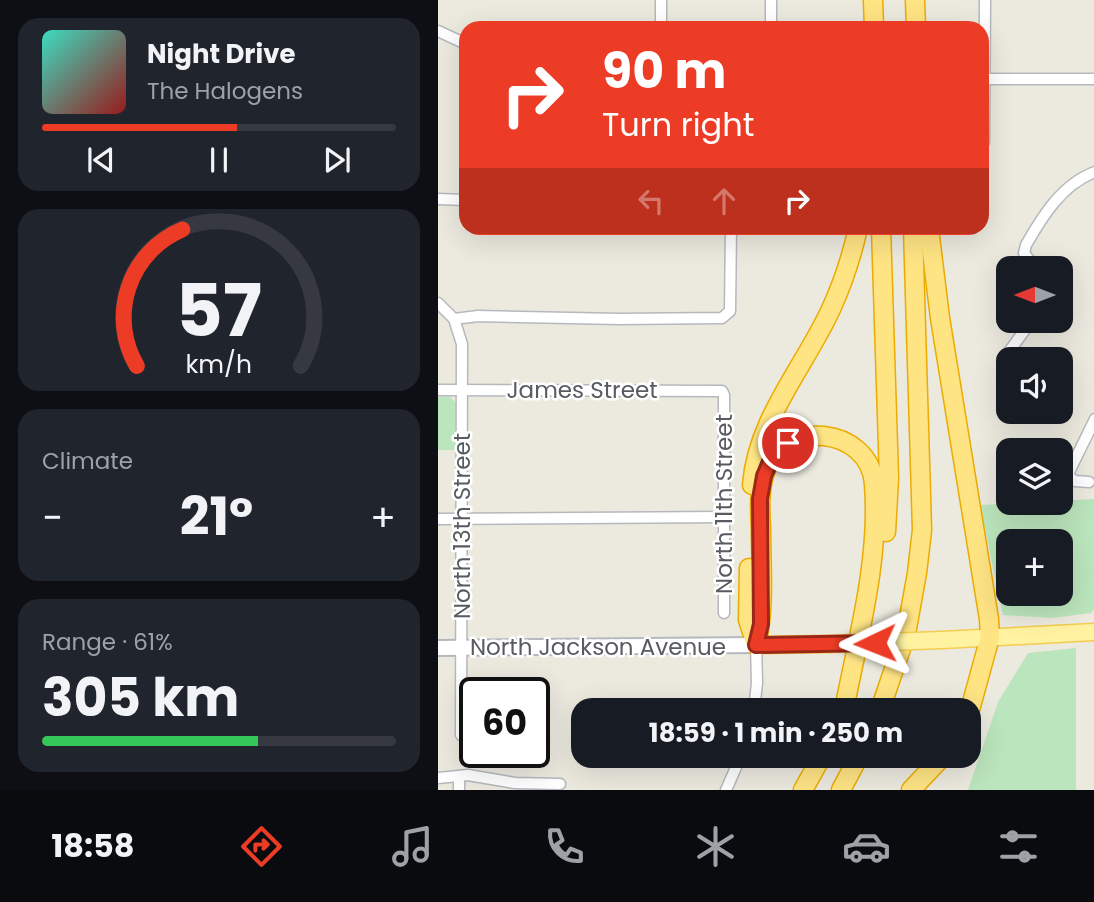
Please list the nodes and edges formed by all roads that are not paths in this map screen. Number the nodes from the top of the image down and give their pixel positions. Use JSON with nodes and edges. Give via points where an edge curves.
{"nodes":[{"id":1,"x":661,"y":0,"type":"edge"},
{"id":2,"x":772,"y":0,"type":"edge"},
{"id":3,"x":873,"y":0,"type":"edge"},
{"id":4,"x":907,"y":0,"type":"edge"},
{"id":5,"x":915,"y":0,"type":"edge"},
{"id":6,"x":985,"y":0,"type":"edge"},
{"id":7,"x":661,"y":21,"type":"edge"},
{"id":8,"x":771,"y":21,"type":"edge"},
{"id":9,"x":874,"y":21,"type":"edge"},
{"id":10,"x":908,"y":21,"type":"edge"},
{"id":11,"x":916,"y":21,"type":"edge"},
{"id":12,"x":985,"y":21,"type":"edge"},
{"id":13,"x":438,"y":31,"type":"edge"},
{"id":14,"x":459,"y":41,"type":"edge"},
{"id":15,"x":989,"y":79,"type":"edge"},
{"id":16,"x":1094,"y":79,"type":"edge"},
{"id":17,"x":1094,"y":172,"type":"edge"},
{"id":18,"x":438,"y":199,"type":"edge"},
{"id":19,"x":459,"y":200,"type":"edge"},
{"id":20,"x":731,"y":235,"type":"edge"},
{"id":21,"x":856,"y":235,"type":"edge"},
{"id":22,"x":881,"y":235,"type":"edge"},
{"id":23,"x":913,"y":235,"type":"edge"},
{"id":24,"x":930,"y":235,"type":"edge"},
{"id":25,"x":1026,"y":256,"type":"edge"},
{"id":26,"x":438,"y":303,"type":"edge"},
{"id":27,"x":454,"y":319,"type":"junction"},
{"id":28,"x":438,"y":390,"type":"edge"},
{"id":29,"x":463,"y":390,"type":"junction"},
{"id":30,"x":724,"y":395,"type":"joint"},
{"id":31,"x":1094,"y":419,"type":"edge"},
{"id":32,"x":1089,"y":482,"type":"dead end"},
{"id":33,"x":724,"y":517,"type":"junction"},
{"id":34,"x":438,"y":519,"type":"edge"},
{"id":35,"x":462,"y":519,"type":"junction"},
{"id":36,"x":724,"y":612,"type":"dead end"},
{"id":37,"x":1094,"y":632,"type":"edge"},
{"id":38,"x":990,"y":637,"type":"junction"},
{"id":39,"x":756,"y":645,"type":"junction"},
{"id":40,"x":438,"y":648,"type":"edge"},
{"id":41,"x":461,"y":648,"type":"junction"},
{"id":42,"x":461,"y":677,"type":"edge"},
{"id":43,"x":755,"y":698,"type":"edge"},
{"id":44,"x":846,"y":698,"type":"edge"},
{"id":45,"x":848,"y":698,"type":"edge"},
{"id":46,"x":884,"y":698,"type":"edge"},
{"id":47,"x":973,"y":698,"type":"edge"},
{"id":48,"x":736,"y":768,"type":"edge"},
{"id":49,"x":815,"y":768,"type":"edge"},
{"id":50,"x":852,"y":768,"type":"edge"},
{"id":51,"x":932,"y":768,"type":"edge"},
{"id":52,"x":438,"y":778,"type":"edge"},
{"id":53,"x":459,"y":778,"type":"junction"},
{"id":54,"x":560,"y":784,"type":"dead end"},
{"id":55,"x":459,"y":790,"type":"edge"},
{"id":56,"x":726,"y":790,"type":"edge"},
{"id":57,"x":803,"y":790,"type":"edge"},
{"id":58,"x":840,"y":790,"type":"edge"},
{"id":59,"x":911,"y":790,"type":"edge"}],
"edges":[{"from":1,"to":7,"type":"street"},
{"from":2,"to":8,"type":"street"},
{"from":3,"to":9,"type":"highway"},
{"from":4,"to":10,"type":"highway"},
{"from":5,"to":11,"type":"highway"},
{"from":6,"to":12,"type":"street"},
{"from":13,"to":14,"type":"street"},
{"from":15,"to":16,"type":"street"},
{"from":17,"to":25,"type":"street","via":[[1064,191],[1026,246]]},
{"from":18,"to":19,"type":"street"},
{"from":20,"to":27,"type":"street","via":[[730,311],[722,318]]},
{"from":21,"to":39,"type":"highway","via":[[831,310],[765,431],[752,479],[748,620]]},
{"from":22,"to":45,"type":"highway","via":[[889,478],[884,565],[871,630]]},
{"from":23,"to":46,"type":"highway","via":[[922,530],[906,634]]},
{"from":24,"to":38,"type":"highway"},
{"from":26,"to":27,"type":"street"},
{"from":27,"to":29,"type":"street","name":"North 13th Street","via":[[462,344]]},
{"from":28,"to":29,"type":"street","name":"James Street"},
{"from":29,"to":30,"type":"street","name":"James Street","via":[[713,389]]},
{"from":29,"to":35,"type":"street","name":"North 13th Street"},
{"from":30,"to":33,"type":"street","name":"North 11th Street"},
{"from":31,"to":32,"type":"street","via":[[1069,472],[1074,481]]},
{"from":33,"to":35,"type":"street"},
{"from":33,"to":36,"type":"street","name":"North 11th Street"},
{"from":34,"to":35,"type":"street"},
{"from":35,"to":41,"type":"street","name":"North 13th Street"},
{"from":37,"to":38,"type":"main road","name":"North Jackson Avenue"},
{"from":38,"to":39,"type":"main road","name":"North Jackson Avenue","bridge":true},
{"from":38,"to":47,"type":"highway"},
{"from":39,"to":41,"type":"main road","name":"North Jackson Avenue"},
{"from":39,"to":43,"type":"street"},
{"from":39,"to":44,"type":"highway","via":[[761,624],[760,499],[764,476],[772,457],[788,443],[827,434],[853,446],[869,465],[874,481],[871,573]]},
{"from":40,"to":41,"type":"main road","name":"North Jackson Avenue"},
{"from":41,"to":42,"type":"street","name":"North 13th Street"},
{"from":48,"to":56,"type":"street"},
{"from":49,"to":57,"type":"highway"},
{"from":50,"to":58,"type":"highway"},
{"from":51,"to":59,"type":"highway"},
{"from":52,"to":53,"type":"street"},
{"from":53,"to":54,"type":"street","via":[[468,775]]},
{"from":53,"to":55,"type":"street"}]}
